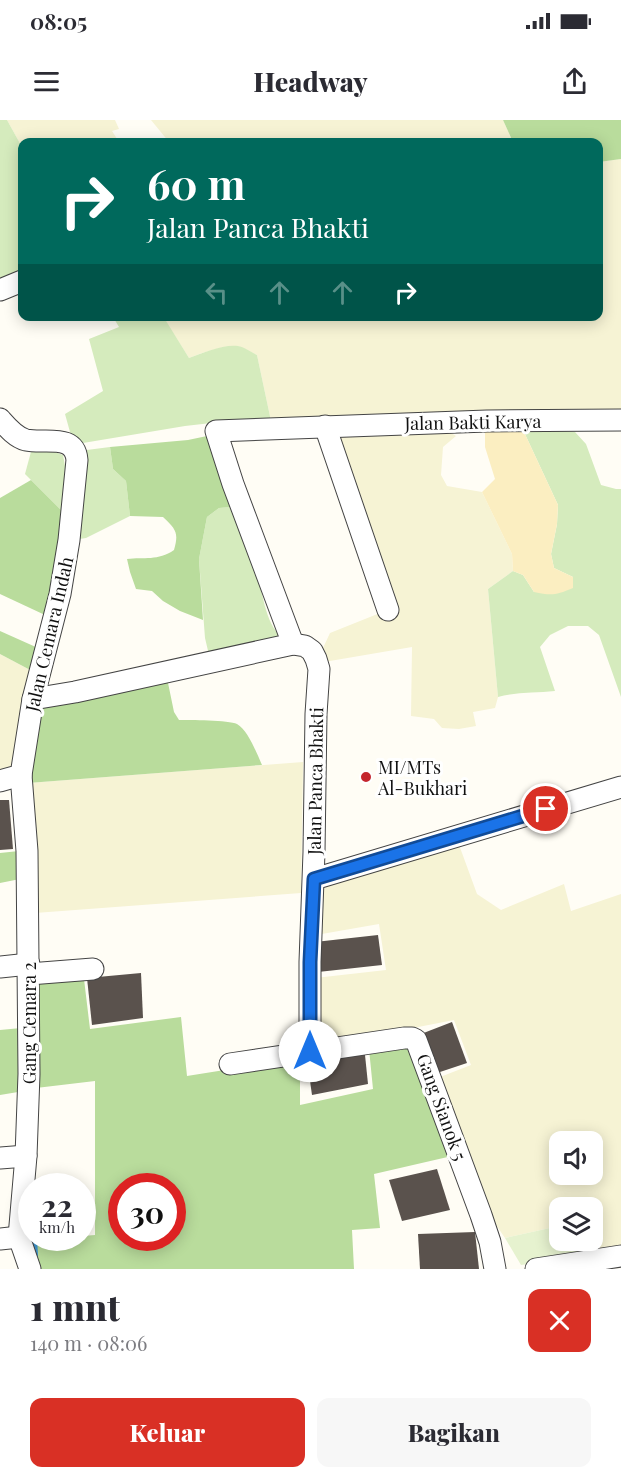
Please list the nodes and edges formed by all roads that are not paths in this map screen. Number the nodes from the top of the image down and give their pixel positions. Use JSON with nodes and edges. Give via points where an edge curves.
{"nodes":[{"id":1,"x":18,"y":283,"type":"edge"},
{"id":2,"x":0,"y":290,"type":"edge"},
{"id":3,"x":0,"y":419,"type":"edge"},
{"id":4,"x":621,"y":420,"type":"edge"},
{"id":5,"x":325,"y":426,"type":"junction"},
{"id":6,"x":388,"y":610,"type":"dead end"},
{"id":7,"x":292,"y":644,"type":"junction"},
{"id":8,"x":33,"y":699,"type":"junction"},
{"id":9,"x":21,"y":775,"type":"junction"},
{"id":10,"x":0,"y":781,"type":"edge"},
{"id":11,"x":621,"y":787,"type":"edge"},
{"id":12,"x":314,"y":879,"type":"junction"},
{"id":13,"x":0,"y":967,"type":"edge"},
{"id":14,"x":29,"y":969,"type":"junction"},
{"id":15,"x":93,"y":969,"type":"dead end"},
{"id":16,"x":310,"y":1051,"type":"junction"},
{"id":17,"x":230,"y":1064,"type":"dead end"},
{"id":18,"x":26,"y":1156,"type":"junction"},
{"id":19,"x":0,"y":1158,"type":"edge"},
{"id":20,"x":9,"y":1238,"type":"edge"},
{"id":21,"x":621,"y":1256,"type":"edge"},
{"id":22,"x":30,"y":1269,"type":"edge"},
{"id":23,"x":495,"y":1269,"type":"edge"},
{"id":24,"x":536,"y":1269,"type":"edge"}],
"edges":[{"from":1,"to":2,"type":"street"},
{"from":3,"to":8,"type":"street","name":"Jalan Cemara Indah","via":[[25,440],[66,443],[76,453],[60,594]]},
{"from":4,"to":5,"type":"street","name":"Jalan Bakti Karya"},
{"from":5,"to":6,"type":"street"},
{"from":5,"to":7,"type":"street","name":"Jalan Bakti Karya","via":[[216,431]]},
{"from":7,"to":8,"type":"street"},
{"from":7,"to":12,"type":"street","name":"Jalan Panca Bhakti","via":[[312,651],[319,669]]},
{"from":8,"to":9,"type":"street","name":"Jalan Cemara Indah"},
{"from":9,"to":10,"type":"street"},
{"from":9,"to":14,"type":"street","name":"Gang Cemara 2"},
{"from":11,"to":12,"type":"street","name":"Jalan Panca Bhakti"},
{"from":12,"to":16,"type":"street"},
{"from":13,"to":14,"type":"street"},
{"from":14,"to":15,"type":"street"},
{"from":14,"to":18,"type":"street","name":"Gang Cemara 2"},
{"from":16,"to":17,"type":"street"},
{"from":16,"to":23,"type":"street","name":"Gang Sianok 5","via":[[404,1038],[416,1040],[481,1215]]},
{"from":18,"to":19,"type":"street"},
{"from":18,"to":20,"type":"street","name":"Gang Cemara 2"},
{"from":20,"to":22,"type":"street","name":"Gang Cemara 2"},
{"from":21,"to":24,"type":"street"}]}
